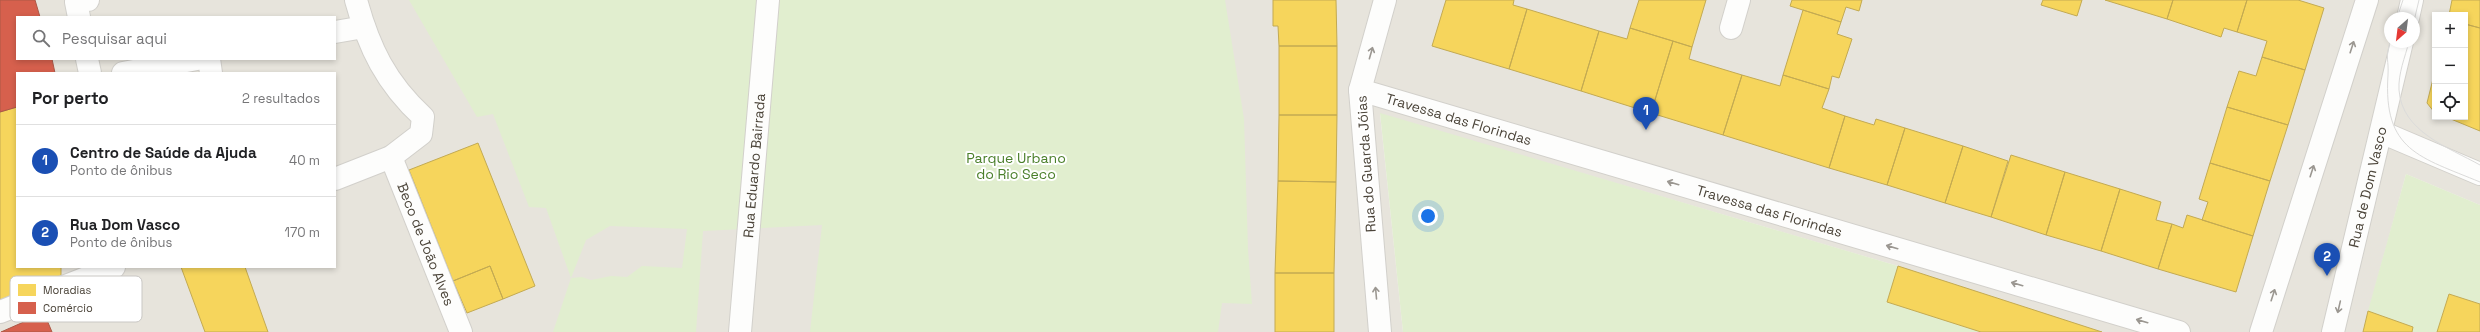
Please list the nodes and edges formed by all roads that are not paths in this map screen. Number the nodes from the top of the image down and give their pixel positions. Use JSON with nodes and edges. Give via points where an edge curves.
{"nodes":[{"id":1,"x":88,"y":0,"type":"edge"},
{"id":2,"x":356,"y":0,"type":"edge"},
{"id":3,"x":768,"y":0,"type":"edge"},
{"id":4,"x":1386,"y":0,"type":"edge"},
{"id":5,"x":1739,"y":0,"type":"edge"},
{"id":6,"x":2368,"y":0,"type":"edge"},
{"id":7,"x":79,"y":16,"type":"edge"},
{"id":8,"x":364,"y":27,"type":"junction"},
{"id":9,"x":1731,"y":28,"type":"dead end"},
{"id":10,"x":336,"y":32,"type":"edge"},
{"id":11,"x":2401,"y":48,"type":"edge"},
{"id":12,"x":87,"y":60,"type":"edge"},
{"id":13,"x":192,"y":60,"type":"edge"},
{"id":14,"x":208,"y":60,"type":"edge"},
{"id":15,"x":90,"y":72,"type":"edge"},
{"id":16,"x":128,"y":72,"type":"edge"},
{"id":17,"x":211,"y":72,"type":"edge"},
{"id":18,"x":1360,"y":90,"type":"junction"},
{"id":19,"x":2381,"y":132,"type":"junction"},
{"id":20,"x":391,"y":157,"type":"junction"},
{"id":21,"x":2480,"y":174,"type":"edge"},
{"id":22,"x":336,"y":180,"type":"edge"},
{"id":23,"x":111,"y":268,"type":"edge"},
{"id":24,"x":91,"y":276,"type":"edge"},
{"id":25,"x":10,"y":308,"type":"edge"},
{"id":26,"x":0,"y":312,"type":"edge"},
{"id":27,"x":461,"y":332,"type":"edge"},
{"id":28,"x":740,"y":332,"type":"edge"},
{"id":29,"x":1380,"y":332,"type":"edge"},
{"id":30,"x":2179,"y":332,"type":"edge"},
{"id":31,"x":2261,"y":332,"type":"edge"},
{"id":32,"x":2333,"y":332,"type":"edge"}],
"edges":[{"from":1,"to":7,"type":"street","via":[[76,2]]},
{"from":2,"to":8,"type":"street"},
{"from":3,"to":28,"type":"street","name":"Rua Eduardo Bairrada"},
{"from":18,"to":4,"type":"street","name":"Rua do Guarda Jóias","one_way":true},
{"from":5,"to":9,"type":"street"},
{"from":31,"to":6,"type":"street","one_way":true},
{"from":8,"to":10,"type":"street"},
{"from":8,"to":20,"type":"street","via":[[380,67],[406,102],[423,117],[421,134]]},
{"from":11,"to":19,"type":"street","name":"Rua de Dom Vasco"},
{"from":12,"to":15,"type":"street"},
{"from":13,"to":16,"type":"street"},
{"from":14,"to":17,"type":"street"},
{"from":29,"to":18,"type":"street","name":"Rua do Guarda Jóias","one_way":true},
{"from":30,"to":18,"type":"street","name":"Travessa das Florindas","one_way":true},
{"from":19,"to":21,"type":"street"},
{"from":19,"to":32,"type":"street","name":"Rua de Dom Vasco","one_way":true},
{"from":20,"to":22,"type":"street"},
{"from":20,"to":27,"type":"street","name":"Beco de João Alves"},
{"from":23,"to":24,"type":"street"},
{"from":25,"to":26,"type":"street"}]}
